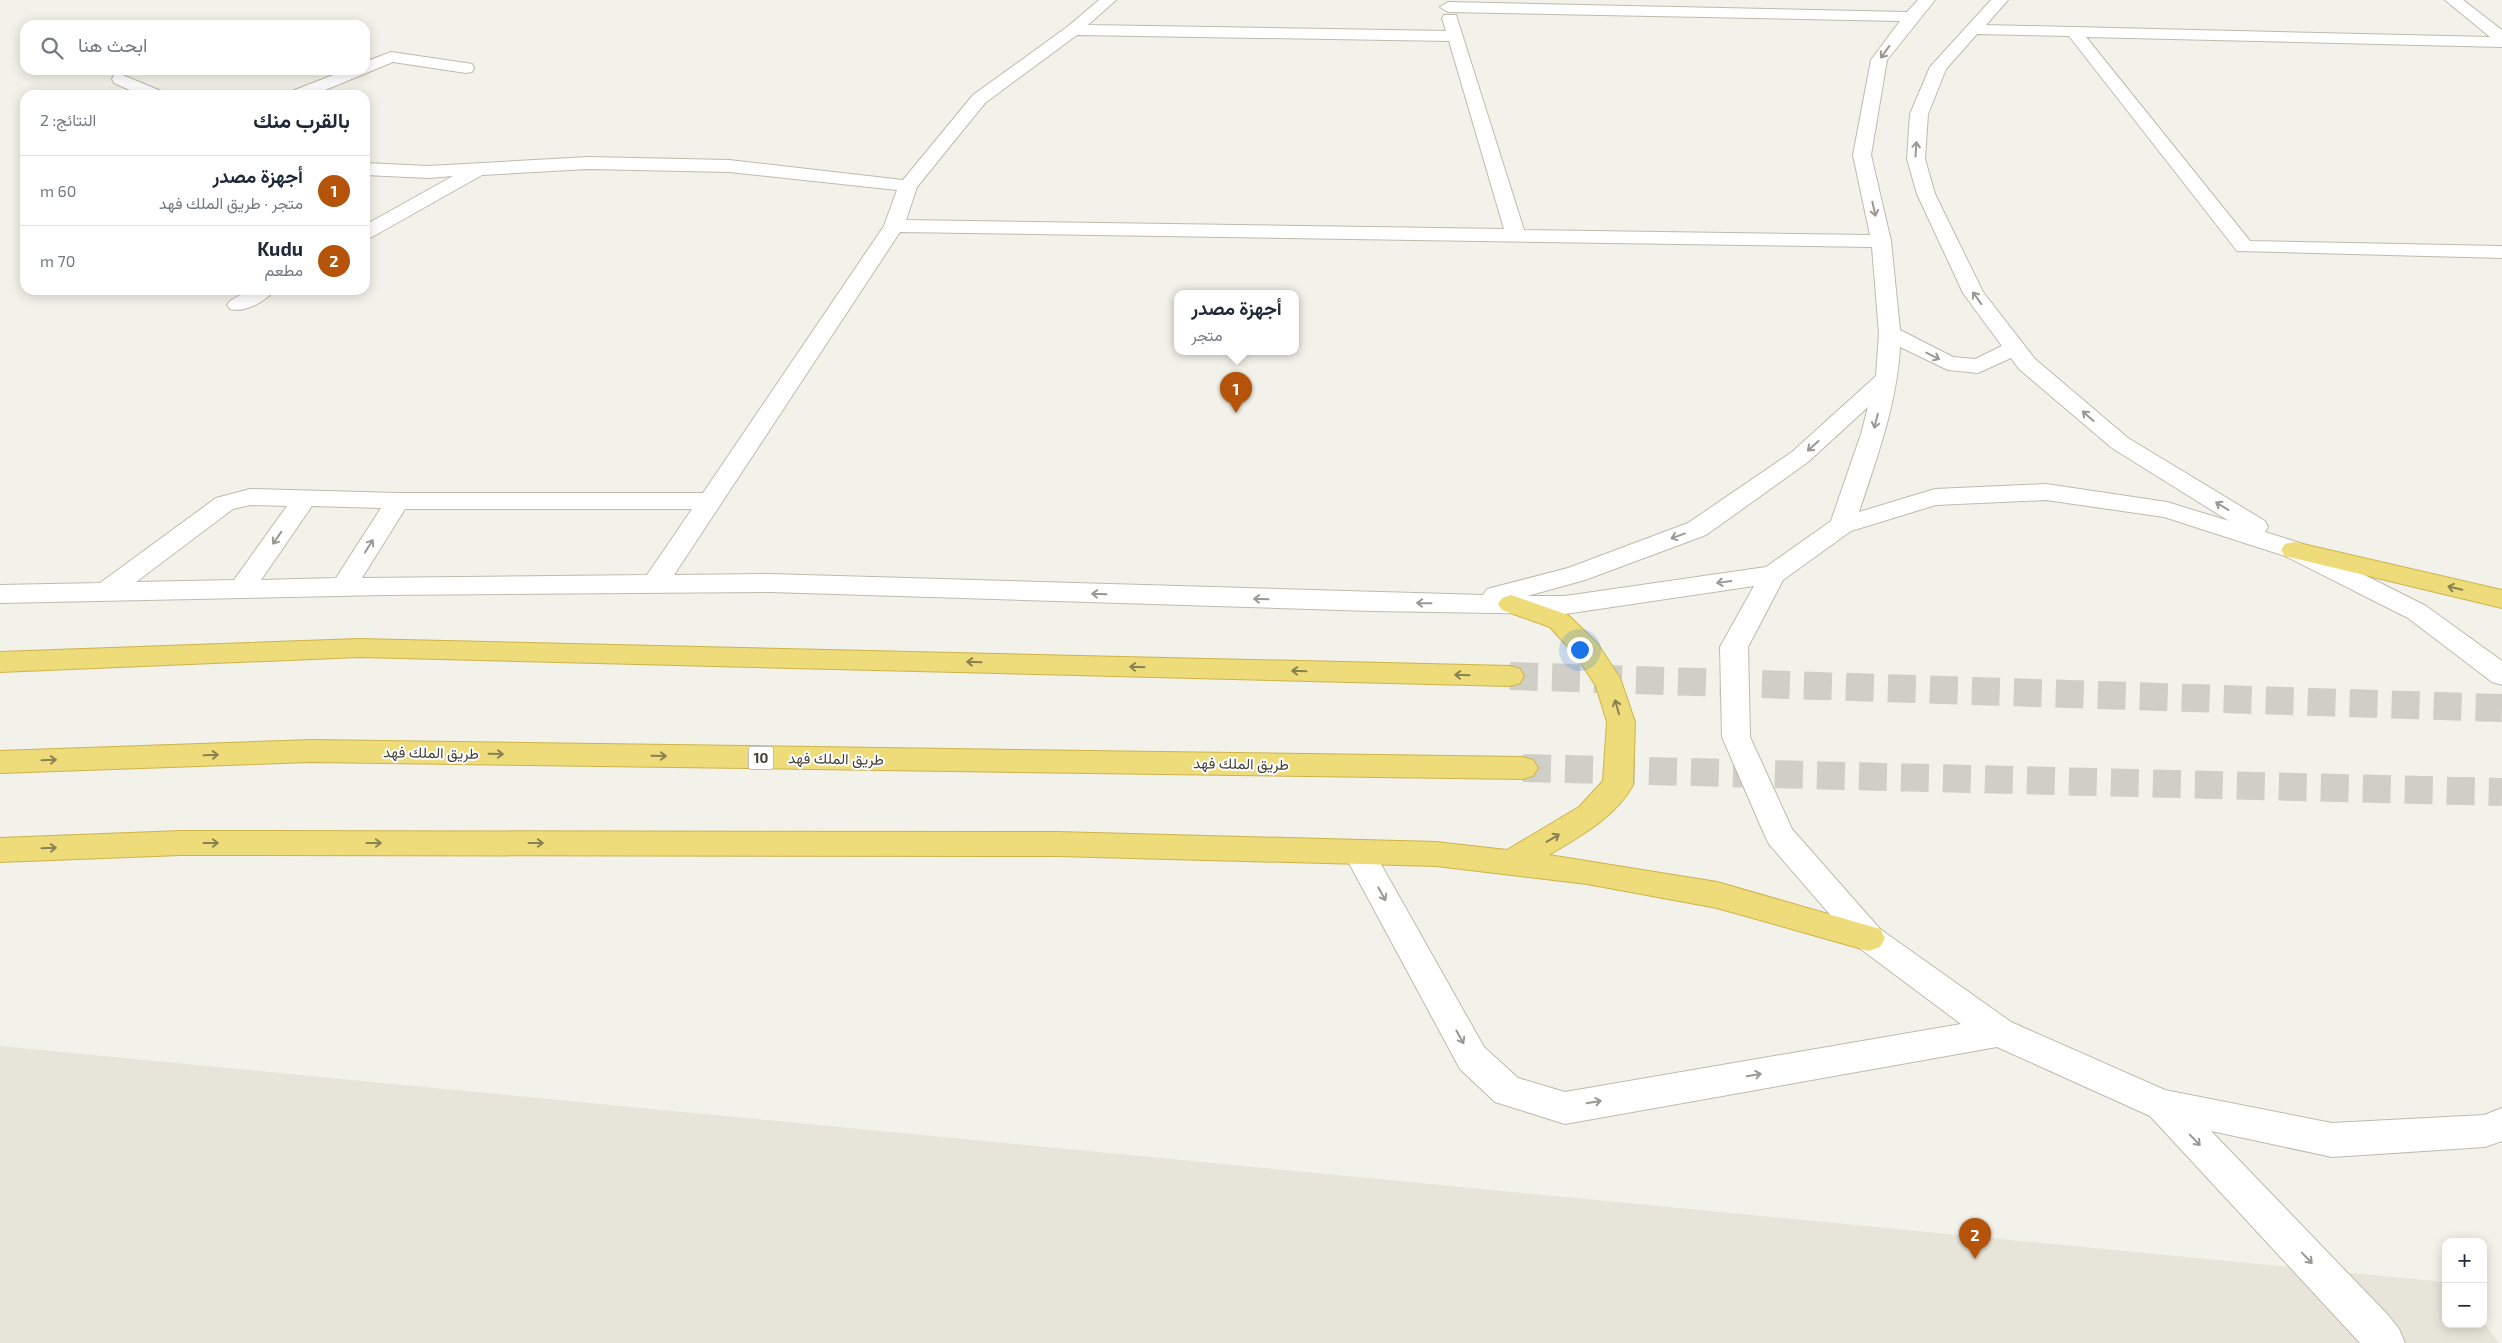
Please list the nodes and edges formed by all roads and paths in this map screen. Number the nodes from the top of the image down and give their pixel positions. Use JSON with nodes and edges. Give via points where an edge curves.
{"nodes":[{"id":1,"x":1108,"y":0,"type":"edge"},
{"id":2,"x":1927,"y":0,"type":"edge"},
{"id":3,"x":2000,"y":0,"type":"edge"},
{"id":4,"x":2453,"y":0,"type":"edge"},
{"id":5,"x":1448,"y":4,"type":"edge"},
{"id":6,"x":1911,"y":17,"type":"junction"},
{"id":7,"x":1973,"y":29,"type":"junction"},
{"id":8,"x":1073,"y":30,"type":"junction"},
{"id":9,"x":2074,"y":32,"type":"junction"},
{"id":10,"x":1454,"y":36,"type":"junction"},
{"id":11,"x":2502,"y":38,"type":"edge"},
{"id":12,"x":2502,"y":42,"type":"edge"},
{"id":13,"x":370,"y":66,"type":"edge"},
{"id":14,"x":466,"y":68,"type":"dead end"},
{"id":15,"x":348,"y":75,"type":"edge"},
{"id":16,"x":120,"y":79,"type":"dead end"},
{"id":17,"x":144,"y":90,"type":"edge"},
{"id":18,"x":311,"y":90,"type":"edge"},
{"id":19,"x":370,"y":169,"type":"edge"},
{"id":20,"x":480,"y":169,"type":"junction"},
{"id":21,"x":908,"y":186,"type":"junction"},
{"id":22,"x":894,"y":226,"type":"junction"},
{"id":23,"x":370,"y":230,"type":"edge"},
{"id":24,"x":1516,"y":236,"type":"junction"},
{"id":25,"x":1881,"y":241,"type":"junction"},
{"id":26,"x":2502,"y":252,"type":"edge"},
{"id":27,"x":255,"y":295,"type":"edge"},
{"id":28,"x":237,"y":305,"type":"dead end"},
{"id":29,"x":1890,"y":333,"type":"junction"},
{"id":30,"x":2014,"y":348,"type":"junction"},
{"id":31,"x":1888,"y":378,"type":"junction"},
{"id":32,"x":305,"y":498,"type":"junction"},
{"id":33,"x":398,"y":501,"type":"junction"},
{"id":34,"x":710,"y":502,"type":"junction"},
{"id":35,"x":1842,"y":525,"type":"junction"},
{"id":36,"x":2294,"y":550,"type":"junction"},
{"id":37,"x":1773,"y":575,"type":"junction"},
{"id":38,"x":654,"y":585,"type":"junction"},
{"id":39,"x":344,"y":588,"type":"junction"},
{"id":40,"x":241,"y":589,"type":"junction"},
{"id":41,"x":106,"y":591,"type":"junction"},
{"id":42,"x":0,"y":594,"type":"edge"},
{"id":43,"x":2502,"y":599,"type":"edge"},
{"id":44,"x":1461,"y":604,"type":"junction"},
{"id":45,"x":1511,"y":604,"type":"junction"},
{"id":46,"x":0,"y":662,"type":"edge"},
{"id":47,"x":2502,"y":675,"type":"edge"},
{"id":48,"x":1510,"y":676,"type":"tunnel mouth"},
{"id":49,"x":0,"y":762,"type":"edge"},
{"id":50,"x":1523,"y":768,"type":"tunnel mouth"},
{"id":51,"x":0,"y":850,"type":"edge"},
{"id":52,"x":1358,"y":852,"type":"junction"},
{"id":53,"x":1511,"y":862,"type":"junction"},
{"id":54,"x":1869,"y":938,"type":"junction"},
{"id":55,"x":1999,"y":1032,"type":"junction"},
{"id":56,"x":2162,"y":1105,"type":"junction"},
{"id":57,"x":2502,"y":1124,"type":"edge"},
{"id":58,"x":2385,"y":1343,"type":"edge"}],
"edges":[{"from":1,"to":8,"type":"street"},
{"from":2,"to":6,"type":"street"},
{"from":3,"to":7,"type":"street"},
{"from":4,"to":11,"type":"street"},
{"from":5,"to":6,"type":"street"},
{"from":5,"to":10,"type":"street"},
{"from":6,"to":25,"type":"street","one_way":true,"via":[[1879,60],[1862,155]]},
{"from":7,"to":9,"type":"street"},
{"from":30,"to":7,"type":"street","one_way":true,"via":[[1973,294],[1926,194],[1916,159],[1919,114],[1938,67]]},
{"from":8,"to":10,"type":"street"},
{"from":8,"to":21,"type":"street","via":[[979,99]]},
{"from":9,"to":12,"type":"street"},
{"from":9,"to":26,"type":"street","via":[[2244,247]]},
{"from":10,"to":24,"type":"street"},
{"from":13,"to":14,"type":"street","via":[[391,58]]},
{"from":15,"to":18,"type":"street"},
{"from":16,"to":17,"type":"street"},
{"from":19,"to":20,"type":"street","via":[[428,172]]},
{"from":20,"to":21,"type":"street","via":[[588,163],[729,166]]},
{"from":20,"to":23,"type":"street"},
{"from":21,"to":22,"type":"street"},
{"from":22,"to":24,"type":"street"},
{"from":22,"to":34,"type":"street"},
{"from":24,"to":25,"type":"street"},
{"from":25,"to":29,"type":"street"},
{"from":27,"to":28,"type":"street"},
{"from":29,"to":30,"type":"street","one_way":true,"via":[[1948,363],[1978,366]]},
{"from":29,"to":31,"type":"street"},
{"from":36,"to":30,"type":"street","one_way":true,"via":[[2120,443],[2027,364]]},
{"from":31,"to":35,"type":"street","one_way":true},
{"from":31,"to":44,"type":"street","one_way":true,"via":[[1800,458],[1697,529],[1576,574]]},
{"from":32,"to":33,"type":"street"},
{"from":32,"to":40,"type":"street","one_way":true},
{"from":32,"to":41,"type":"street","via":[[250,497],[225,503]]},
{"from":33,"to":34,"type":"street"},
{"from":39,"to":33,"type":"street","one_way":true},
{"from":34,"to":38,"type":"street"},
{"from":35,"to":36,"type":"street","via":[[1935,497],[2046,492],[2167,510]]},
{"from":35,"to":37,"type":"street"},
{"from":43,"to":36,"type":"highway","one_way":true},
{"from":36,"to":47,"type":"street","via":[[2418,612]]},
{"from":37,"to":45,"type":"street","one_way":true,"via":[[1565,605]]},
{"from":37,"to":54,"type":"street","via":[[1734,647],[1736,737],[1780,836]]},
{"from":38,"to":39,"type":"street"},
{"from":44,"to":38,"type":"street","one_way":true,"via":[[770,584]]},
{"from":39,"to":40,"type":"street"},
{"from":40,"to":41,"type":"street"},
{"from":41,"to":42,"type":"street"},
{"from":44,"to":45,"type":"street"},
{"from":53,"to":45,"type":"highway","one_way":true,"via":[[1590,815],[1618,785],[1621,722],[1610,685],[1587,650],[1559,621]]},
{"from":48,"to":46,"type":"highway","one_way":true,"via":[[359,648]]},
{"from":49,"to":50,"type":"highway","name":"طريق الملك فهد","number":"10","one_way":true,"via":[[311,751]]},
{"from":51,"to":52,"type":"highway","one_way":true,"via":[[231,843],[1057,844]]},
{"from":52,"to":53,"type":"highway","via":[[1436,854]]},
{"from":52,"to":55,"type":"street","one_way":true,"via":[[1472,1058],[1507,1091],[1515,1094],[1565,1108]]},
{"from":53,"to":54,"type":"highway","via":[[1717,895]]},
{"from":54,"to":55,"type":"street"},
{"from":55,"to":56,"type":"street"},
{"from":56,"to":57,"type":"street","via":[[2332,1140],[2485,1131]]},
{"from":56,"to":58,"type":"street","one_way":true}]}
